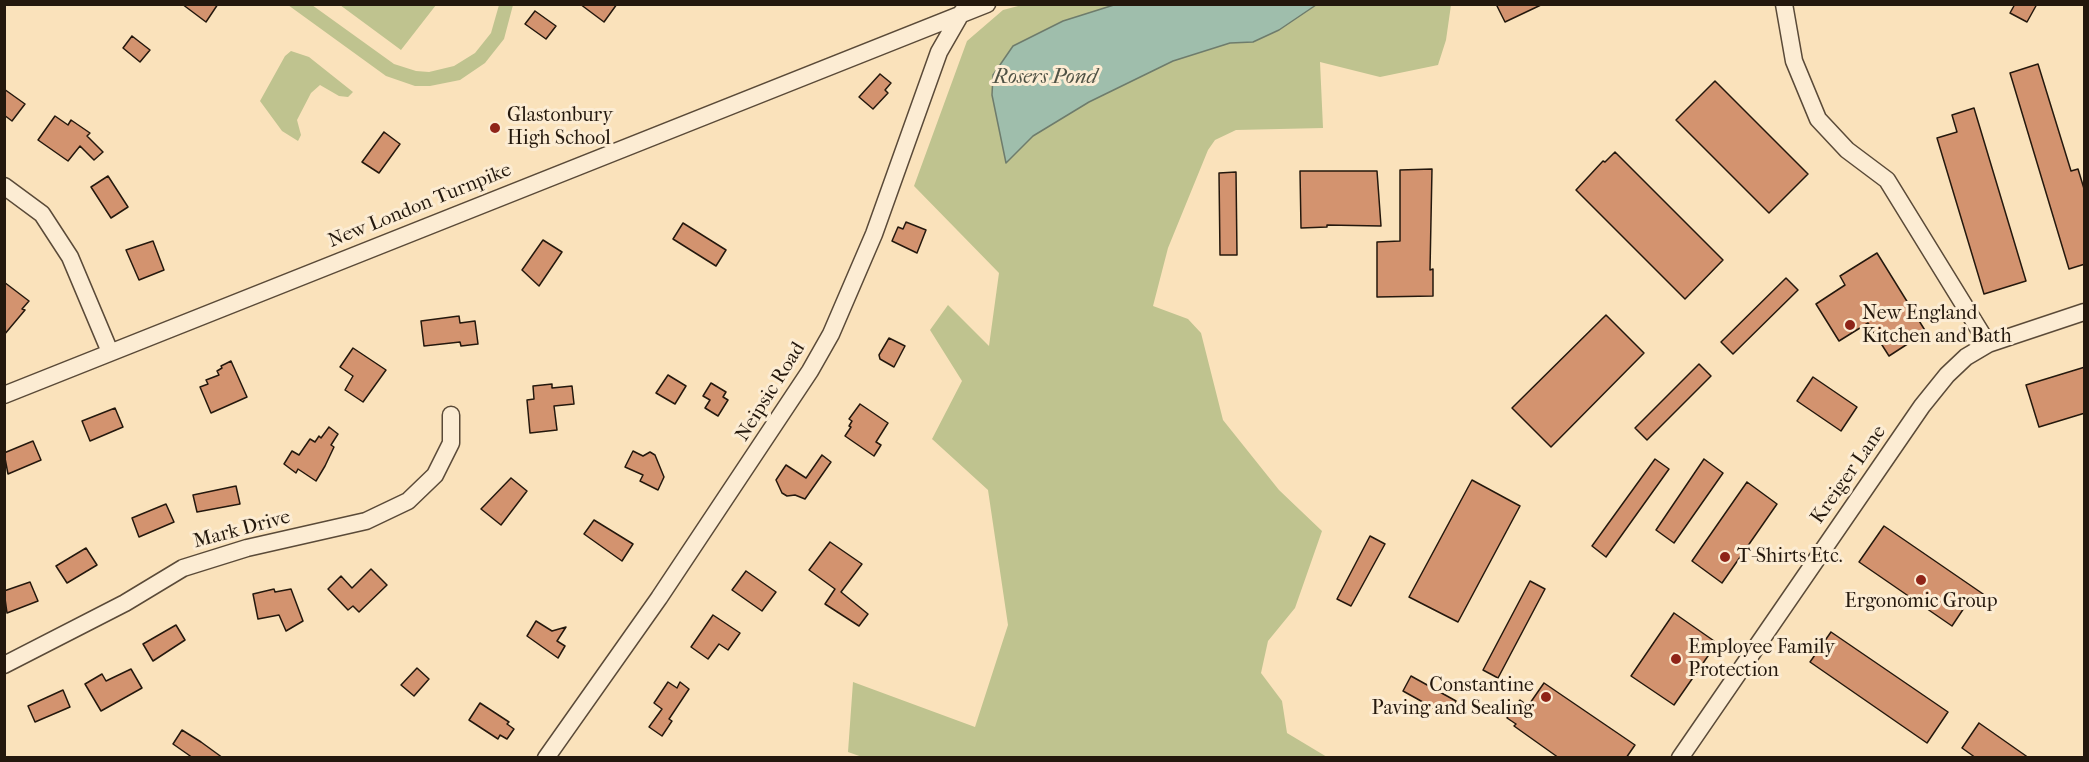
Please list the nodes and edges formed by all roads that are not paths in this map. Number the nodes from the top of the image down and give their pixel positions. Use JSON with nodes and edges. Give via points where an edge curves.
{"nodes":[{"id":1,"x":987,"y":4,"type":"edge"},
{"id":2,"x":1784,"y":4,"type":"edge"},
{"id":3,"x":965,"y":9,"type":"edge"},
{"id":4,"x":4,"y":186,"type":"edge"},
{"id":5,"x":2085,"y":312,"type":"edge"},
{"id":6,"x":1988,"y":344,"type":"junction"},
{"id":7,"x":110,"y":352,"type":"junction"},
{"id":8,"x":4,"y":395,"type":"edge"},
{"id":9,"x":451,"y":415,"type":"dead end"},
{"id":10,"x":4,"y":665,"type":"edge"},
{"id":11,"x":546,"y":758,"type":"edge"},
{"id":12,"x":1680,"y":758,"type":"edge"}],
"edges":[{"from":1,"to":3,"type":"street","name":"New London Turnpike"},
{"from":2,"to":6,"type":"street","via":[[1794,61],[1818,119],[1847,150],[1887,180]]},
{"from":3,"to":7,"type":"street","name":"New London Turnpike"},
{"from":3,"to":11,"type":"street","name":"Neipsic Road","via":[[939,52],[874,234],[831,334],[810,372]]},
{"from":4,"to":7,"type":"street","via":[[42,214],[70,257]]},
{"from":5,"to":6,"type":"street","name":"Kreiger Lane"},
{"from":6,"to":12,"type":"street","name":"Kreiger Lane","via":[[1966,357],[1922,406]]},
{"from":7,"to":8,"type":"street","name":"New London Turnpike"},
{"from":9,"to":10,"type":"street","name":"Mark Drive","via":[[451,443],[446,454],[435,475],[408,501],[366,521],[247,548],[183,568],[125,603]]}]}
